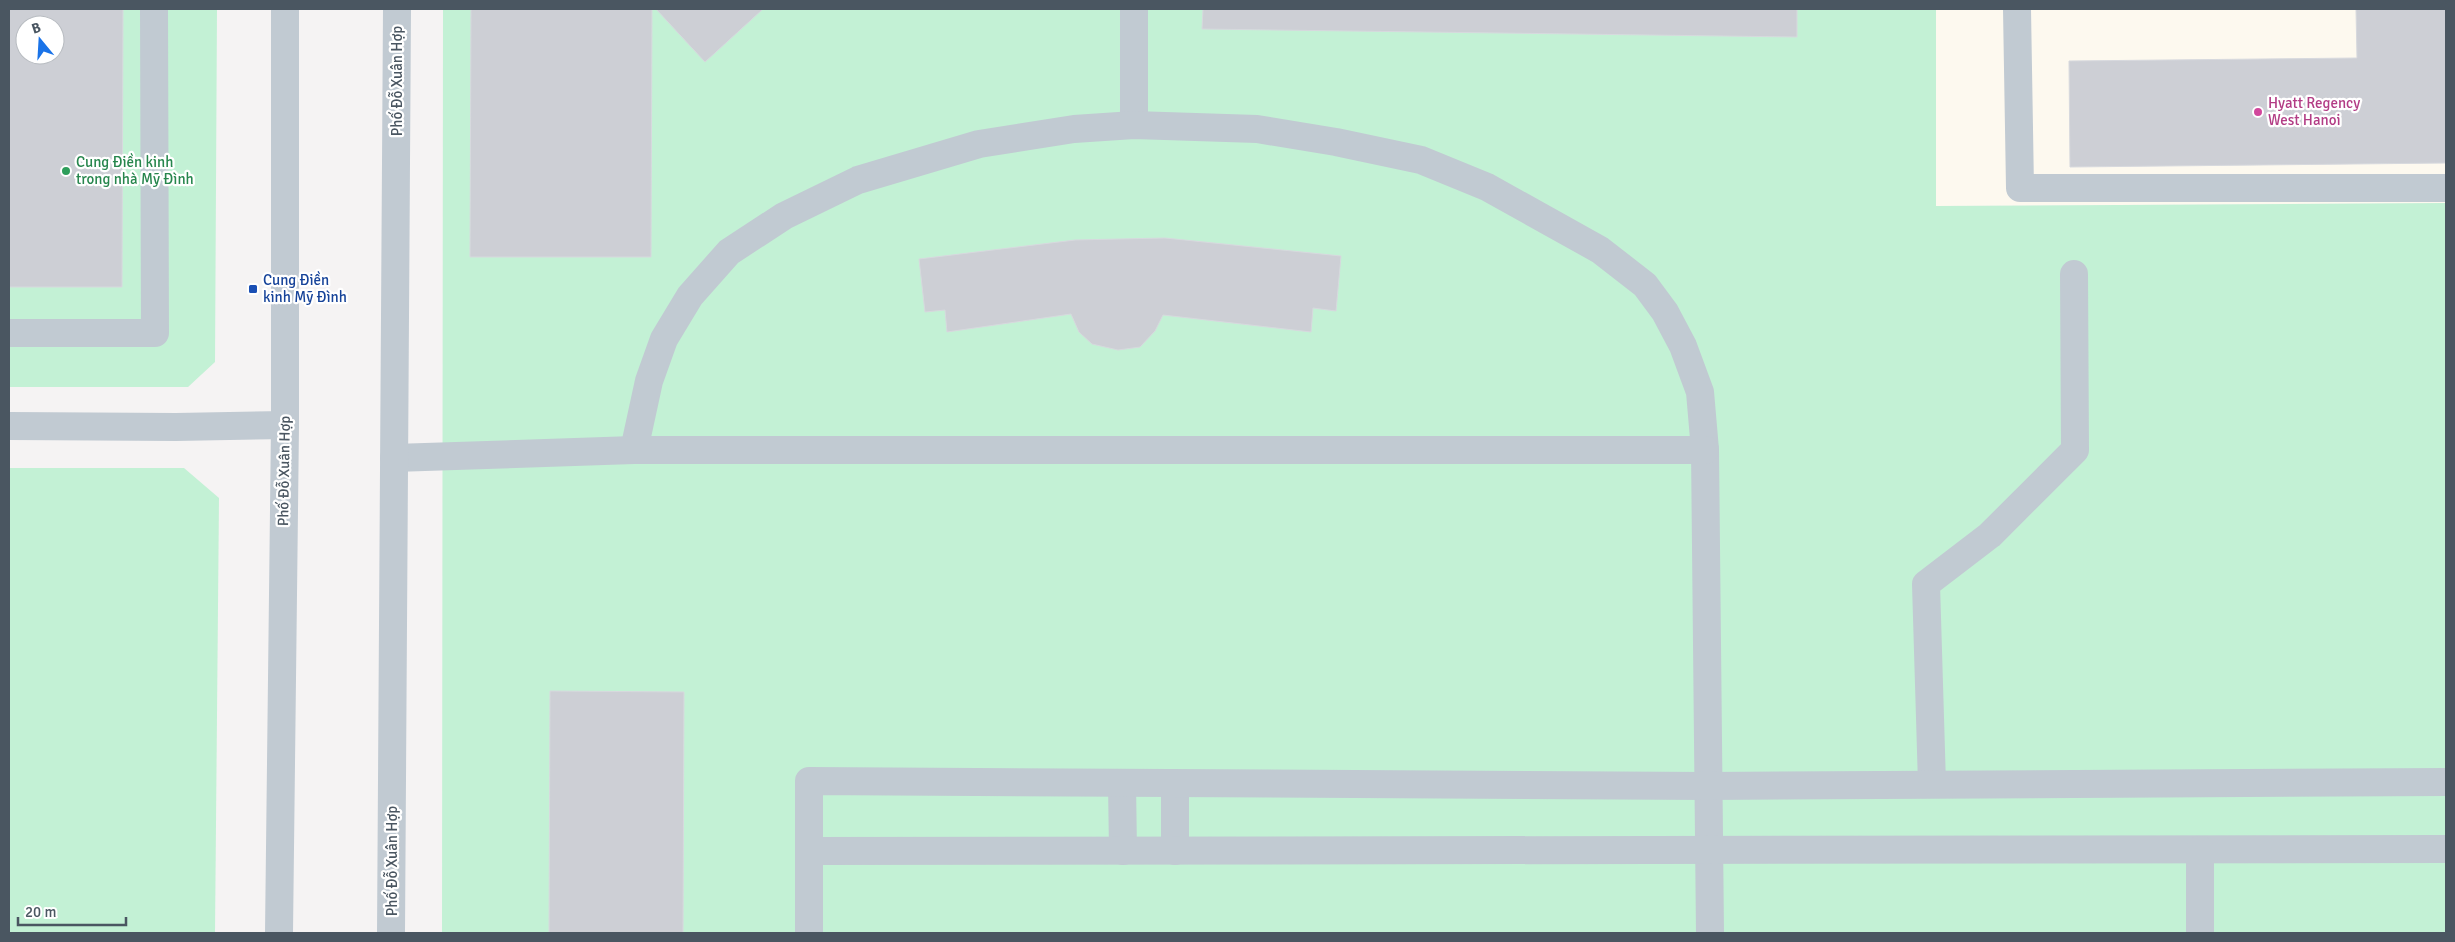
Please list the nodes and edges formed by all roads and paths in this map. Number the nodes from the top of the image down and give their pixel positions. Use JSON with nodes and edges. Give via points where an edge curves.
{"nodes":[{"id":1,"x":154,"y":9,"type":"edge"},
{"id":2,"x":285,"y":9,"type":"edge"},
{"id":3,"x":397,"y":9,"type":"edge"},
{"id":4,"x":1134,"y":9,"type":"edge"},
{"id":5,"x":2018,"y":9,"type":"edge"},
{"id":6,"x":1134,"y":125,"type":"junction"},
{"id":7,"x":2446,"y":188,"type":"edge"},
{"id":8,"x":2074,"y":274,"type":"dead end"},
{"id":9,"x":9,"y":332,"type":"edge"},
{"id":10,"x":285,"y":425,"type":"junction"},
{"id":11,"x":9,"y":426,"type":"edge"},
{"id":12,"x":634,"y":450,"type":"junction"},
{"id":13,"x":1705,"y":450,"type":"junction"},
{"id":14,"x":394,"y":458,"type":"junction"},
{"id":15,"x":2446,"y":782,"type":"edge"},
{"id":16,"x":1122,"y":783,"type":"junction"},
{"id":17,"x":1175,"y":783,"type":"junction"},
{"id":18,"x":1932,"y":784,"type":"junction"},
{"id":19,"x":1708,"y":786,"type":"junction"},
{"id":20,"x":2446,"y":849,"type":"edge"},
{"id":21,"x":1710,"y":850,"type":"junction"},
{"id":22,"x":2200,"y":850,"type":"junction"},
{"id":23,"x":809,"y":851,"type":"junction"},
{"id":24,"x":1123,"y":851,"type":"junction"},
{"id":25,"x":1175,"y":851,"type":"junction"},
{"id":26,"x":279,"y":933,"type":"edge"},
{"id":27,"x":391,"y":933,"type":"edge"},
{"id":28,"x":809,"y":933,"type":"edge"},
{"id":29,"x":1710,"y":933,"type":"edge"},
{"id":30,"x":2200,"y":933,"type":"edge"}],
"edges":[{"from":1,"to":9,"type":"street","via":[[155,333]]},
{"from":2,"to":10,"type":"street","name":"Phố Đỗ Xuân Hợp"},
{"from":3,"to":14,"type":"street","name":"Phố Đỗ Xuân Hợp"},
{"from":4,"to":6,"type":"street"},
{"from":5,"to":7,"type":"street","via":[[2020,188]]},
{"from":6,"to":12,"type":"street","via":[[1074,129],[979,144],[858,180],[784,216],[729,252],[690,296],[664,339],[649,381]]},
{"from":6,"to":13,"type":"street","via":[[1257,129],[1421,160],[1487,187],[1600,250],[1644,285],[1665,312],[1683,346],[1700,392]]},
{"from":8,"to":18,"type":"street","via":[[2075,450],[1990,535],[1926,584]]},
{"from":10,"to":11,"type":"street"},
{"from":10,"to":26,"type":"street","name":"Phố Đỗ Xuân Hợp"},
{"from":12,"to":13,"type":"street"},
{"from":12,"to":14,"type":"street"},
{"from":13,"to":19,"type":"street"},
{"from":14,"to":27,"type":"street","name":"Phố Đỗ Xuân Hợp"},
{"from":15,"to":18,"type":"street"},
{"from":16,"to":17,"type":"street"},
{"from":16,"to":23,"type":"street","via":[[808,781]]},
{"from":16,"to":24,"type":"street"},
{"from":17,"to":19,"type":"street"},
{"from":17,"to":25,"type":"street"},
{"from":18,"to":19,"type":"street"},
{"from":19,"to":21,"type":"street"},
{"from":20,"to":22,"type":"street"},
{"from":21,"to":22,"type":"street"},
{"from":21,"to":25,"type":"street"},
{"from":21,"to":29,"type":"street"},
{"from":22,"to":30,"type":"street"},
{"from":23,"to":24,"type":"street"},
{"from":23,"to":28,"type":"street"},
{"from":24,"to":25,"type":"street"}]}
